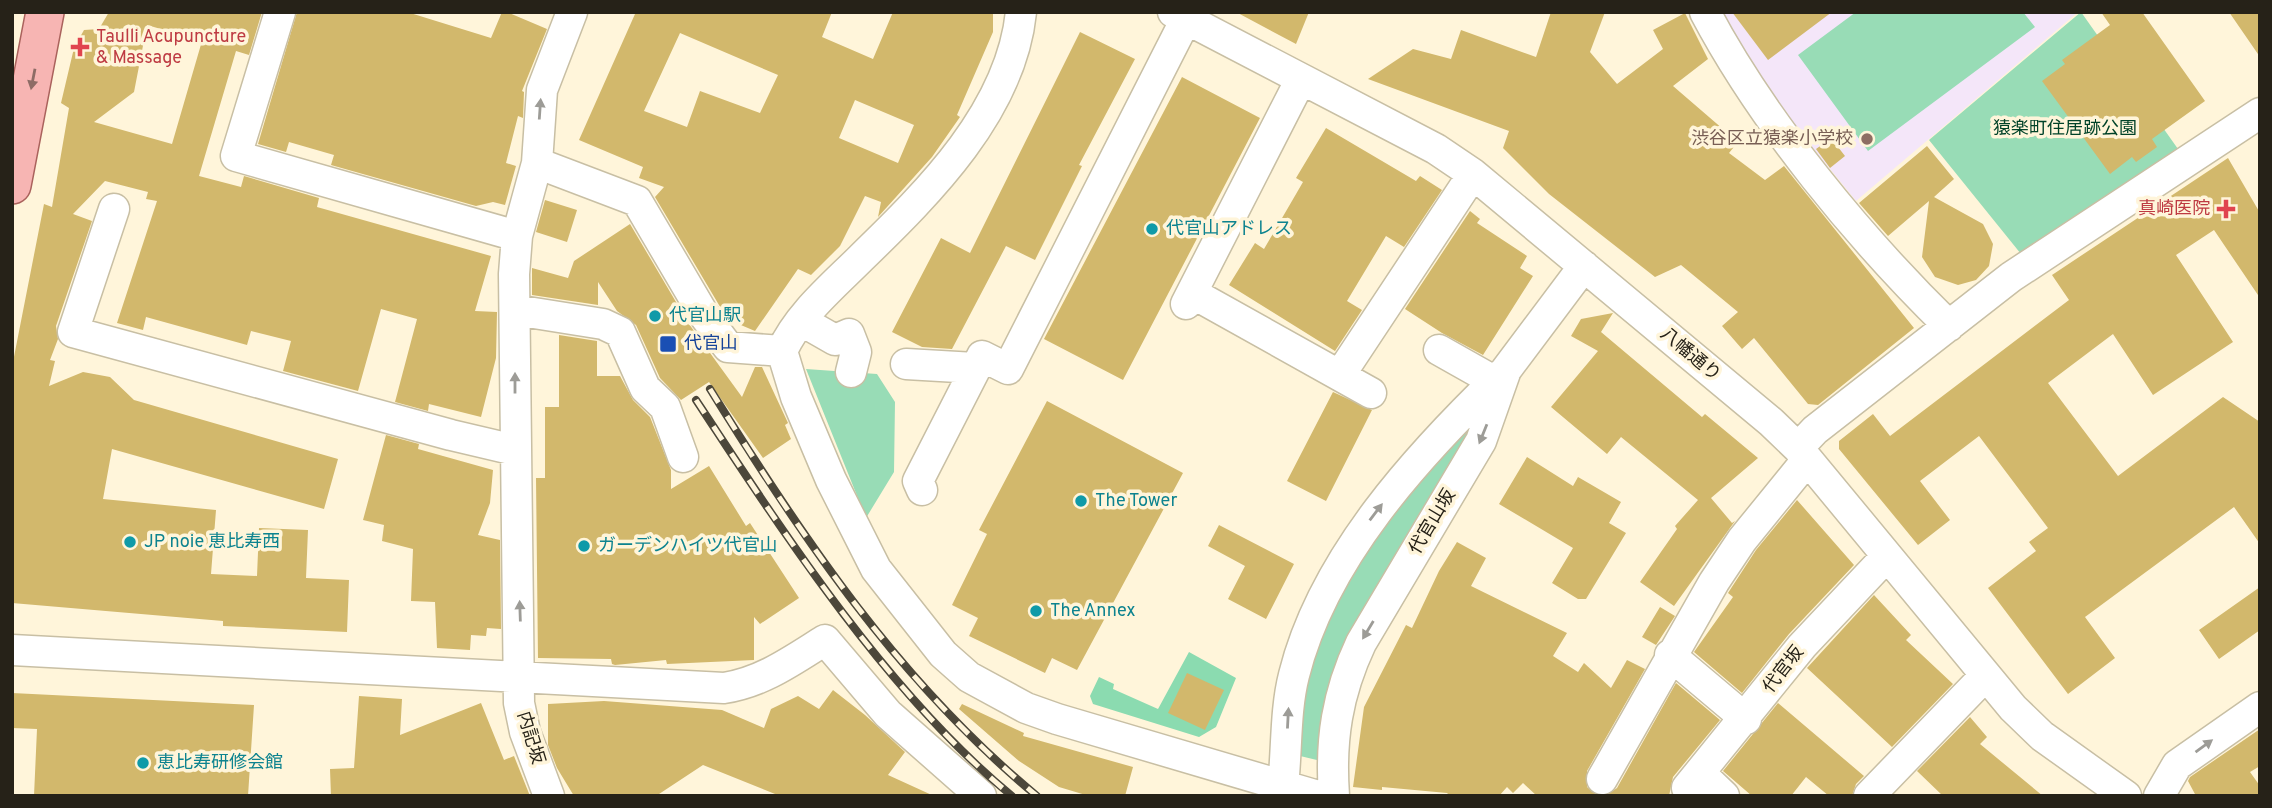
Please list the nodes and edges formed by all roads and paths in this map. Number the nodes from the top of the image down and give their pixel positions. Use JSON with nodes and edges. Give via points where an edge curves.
{"nodes":[{"id":1,"x":45,"y":12,"type":"edge"},
{"id":2,"x":280,"y":12,"type":"edge"},
{"id":3,"x":1021,"y":12,"type":"edge"},
{"id":4,"x":1705,"y":12,"type":"edge"},
{"id":5,"x":567,"y":13,"type":"edge"},
{"id":6,"x":1180,"y":16,"type":"edge"},
{"id":7,"x":1301,"y":79,"type":"junction"},
{"id":8,"x":2260,"y":113,"type":"edge"},
{"id":9,"x":537,"y":163,"type":"junction"},
{"id":10,"x":1473,"y":174,"type":"junction"},
{"id":11,"x":12,"y":185,"type":"edge"},
{"id":12,"x":114,"y":209,"type":"dead end"},
{"id":13,"x":517,"y":236,"type":"junction"},
{"id":14,"x":1584,"y":267,"type":"junction"},
{"id":15,"x":514,"y":310,"type":"junction"},
{"id":16,"x":1949,"y":326,"type":"junction"},
{"id":17,"x":814,"y":328,"type":"dead end"},
{"id":18,"x":1439,"y":350,"type":"dead end"},
{"id":19,"x":782,"y":351,"type":"junction"},
{"id":20,"x":906,"y":365,"type":"dead end"},
{"id":21,"x":975,"y":368,"type":"junction"},
{"id":22,"x":851,"y":372,"type":"dead end"},
{"id":23,"x":1340,"y":375,"type":"junction"},
{"id":24,"x":1500,"y":375,"type":"junction"},
{"id":25,"x":1371,"y":393,"type":"dead end"},
{"id":26,"x":515,"y":450,"type":"junction"},
{"id":27,"x":1803,"y":454,"type":"junction"},
{"id":28,"x":683,"y":457,"type":"dead end"},
{"id":29,"x":922,"y":490,"type":"dead end"},
{"id":30,"x":1886,"y":557,"type":"junction"},
{"id":31,"x":12,"y":650,"type":"edge"},
{"id":32,"x":1670,"y":655,"type":"junction"},
{"id":33,"x":1985,"y":676,"type":"junction"},
{"id":34,"x":519,"y":679,"type":"junction"},
{"id":35,"x":2260,"y":707,"type":"edge"},
{"id":36,"x":1746,"y":719,"type":"junction"},
{"id":37,"x":1602,"y":779,"type":"dead end"},
{"id":38,"x":1283,"y":786,"type":"junction"},
{"id":39,"x":2110,"y":791,"type":"edge"},
{"id":40,"x":549,"y":796,"type":"edge"},
{"id":41,"x":981,"y":796,"type":"edge"},
{"id":42,"x":1318,"y":796,"type":"edge"},
{"id":43,"x":1334,"y":796,"type":"edge"},
{"id":44,"x":1724,"y":796,"type":"edge"},
{"id":45,"x":1869,"y":796,"type":"edge"},
{"id":46,"x":2159,"y":796,"type":"edge"}],
"edges":[{"from":1,"to":11,"type":"main road","one_way":true},
{"from":2,"to":13,"type":"street","via":[[236,156]]},
{"from":3,"to":19,"type":"street","via":[[1013,56],[965,143],[901,219],[825,294]]},
{"from":4,"to":16,"type":"street","via":[[1742,76],[1804,160]]},
{"from":9,"to":5,"type":"street","name":"内記坂","one_way":true,"via":[[542,90]]},
{"from":6,"to":7,"type":"street","name":"八幡通り"},
{"from":6,"to":21,"type":"street","via":[[1008,369],[982,356]]},
{"from":7,"to":10,"type":"street","name":"八幡通り","via":[[1436,149]]},
{"from":7,"to":23,"type":"street","via":[[1189,299]]},
{"from":8,"to":16,"type":"street","via":[[2011,277]]},
{"from":9,"to":13,"type":"street","name":"内記坂"},
{"from":9,"to":19,"type":"street","via":[[637,201],[728,347]]},
{"from":10,"to":14,"type":"street","name":"八幡通り"},
{"from":10,"to":23,"type":"street"},
{"from":12,"to":26,"type":"street","via":[[73,332]]},
{"from":13,"to":15,"type":"street","name":"内記坂"},
{"from":14,"to":24,"type":"street","name":"代官山坂"},
{"from":14,"to":27,"type":"street","name":"八幡通り","via":[[1771,422]]},
{"from":26,"to":15,"type":"street","name":"内記坂","one_way":true},
{"from":15,"to":28,"type":"street","via":[[603,324],[620,332],[645,387],[665,407]]},
{"from":16,"to":27,"type":"street","via":[[1815,430]]},
{"from":17,"to":22,"type":"street","via":[[835,340],[849,334],[856,352]]},
{"from":18,"to":24,"type":"street"},
{"from":19,"to":38,"type":"street","via":[[796,397],[866,555],[950,662],[982,686],[1026,708]]},
{"from":20,"to":21,"type":"street"},
{"from":21,"to":29,"type":"street","via":[[918,481]]},
{"from":23,"to":25,"type":"street"},
{"from":38,"to":24,"type":"street","one_way":true,"via":[[1293,678],[1336,574],[1375,513],[1455,418]]},
{"from":24,"to":43,"type":"street","name":"代官山坂","one_way":true,"via":[[1480,441],[1348,671],[1333,729]]},
{"from":34,"to":26,"type":"street","name":"内記坂","one_way":true},
{"from":27,"to":30,"type":"street","name":"八幡通り"},
{"from":27,"to":32,"type":"street"},
{"from":30,"to":33,"type":"street","name":"八幡通り"},
{"from":30,"to":36,"type":"street","name":"代官坂","via":[[1802,646]]},
{"from":31,"to":34,"type":"street"},
{"from":32,"to":36,"type":"street"},
{"from":32,"to":37,"type":"street"},
{"from":33,"to":39,"type":"street","name":"八幡通り","via":[[2042,736]]},
{"from":33,"to":45,"type":"street"},
{"from":34,"to":40,"type":"street","name":"内記坂","via":[[525,732]]},
{"from":34,"to":41,"type":"street","via":[[724,688],[773,673],[825,640],[888,714]]},
{"from":46,"to":35,"type":"street","one_way":true,"via":[[2177,765]]},
{"from":36,"to":44,"type":"street","name":"代官坂","via":[[1693,781]]},
{"from":38,"to":42,"type":"street"}]}
